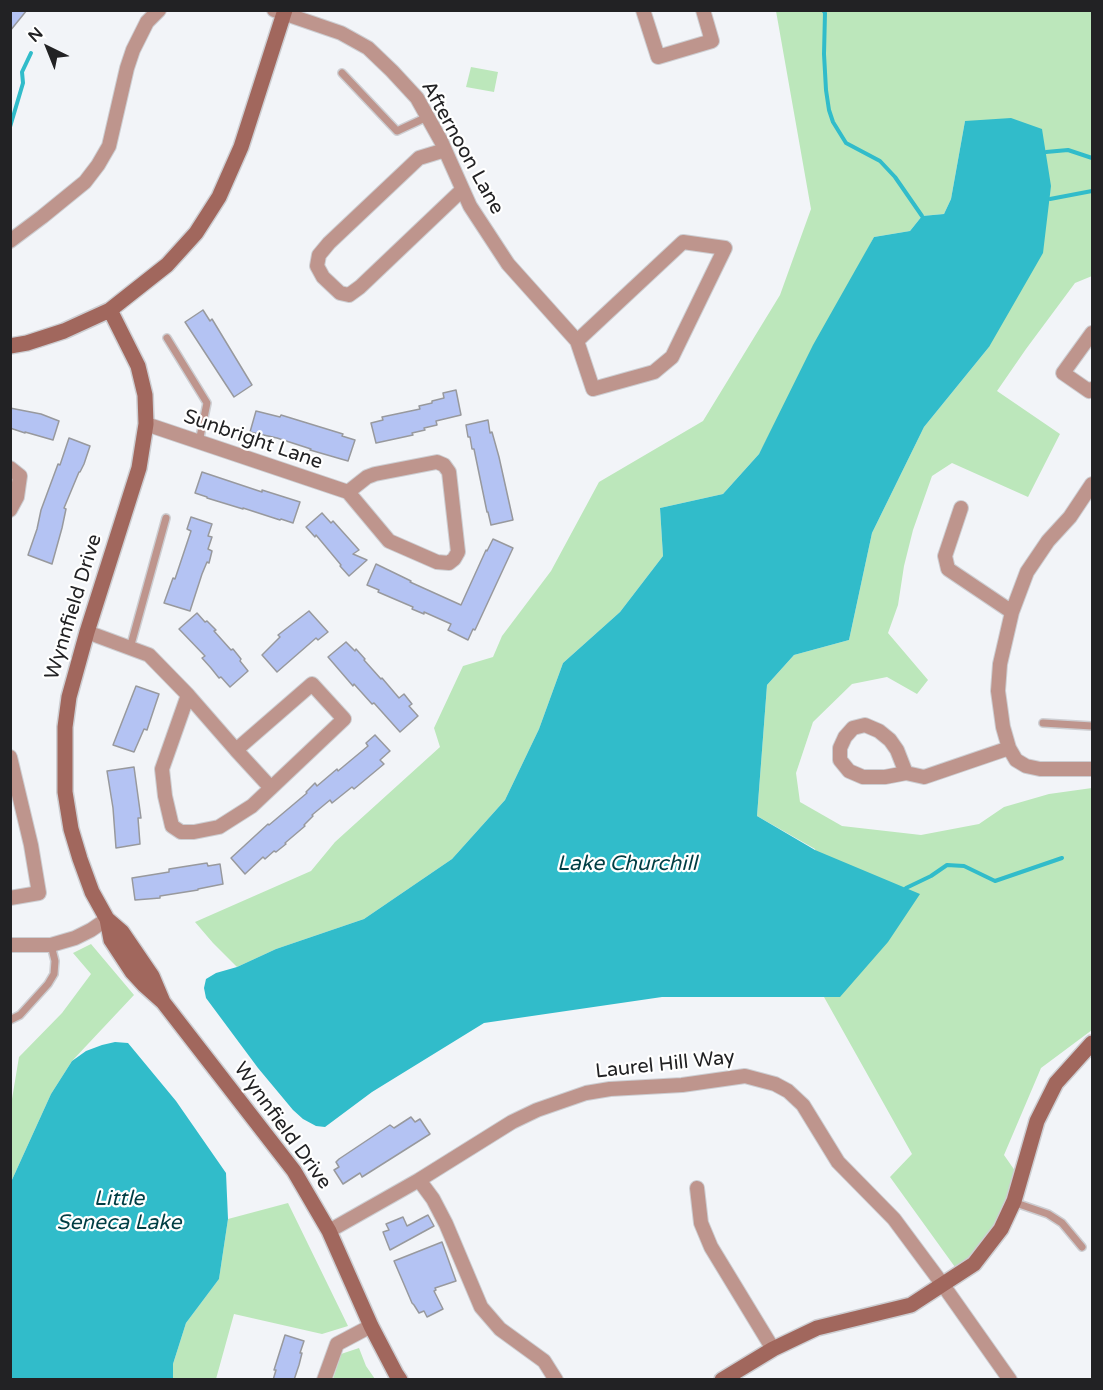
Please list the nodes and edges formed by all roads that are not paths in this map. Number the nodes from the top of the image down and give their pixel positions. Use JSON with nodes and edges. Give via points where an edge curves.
{"nodes":[{"id":1,"x":159,"y":10,"type":"edge"},
{"id":2,"x":643,"y":10,"type":"edge"},
{"id":3,"x":703,"y":10,"type":"edge"},
{"id":4,"x":281,"y":12,"type":"edge"},
{"id":5,"x":342,"y":73,"type":"dead end"},
{"id":6,"x":427,"y":117,"type":"junction"},
{"id":7,"x":445,"y":150,"type":"junction"},
{"id":8,"x":462,"y":190,"type":"junction"},
{"id":9,"x":10,"y":241,"type":"edge"},
{"id":10,"x":110,"y":310,"type":"junction"},
{"id":11,"x":1092,"y":333,"type":"edge"},
{"id":12,"x":168,"y":338,"type":"dead end"},
{"id":13,"x":577,"y":341,"type":"junction"},
{"id":14,"x":10,"y":346,"type":"edge"},
{"id":15,"x":1092,"y":389,"type":"edge"},
{"id":16,"x":146,"y":424,"type":"junction"},
{"id":17,"x":199,"y":442,"type":"junction"},
{"id":18,"x":10,"y":468,"type":"edge"},
{"id":19,"x":1092,"y":484,"type":"edge"},
{"id":20,"x":348,"y":492,"type":"junction"},
{"id":21,"x":961,"y":508,"type":"dead end"},
{"id":22,"x":10,"y":510,"type":"edge"},
{"id":23,"x":166,"y":518,"type":"dead end"},
{"id":24,"x":1012,"y":612,"type":"junction"},
{"id":25,"x":87,"y":632,"type":"junction"},
{"id":26,"x":130,"y":648,"type":"junction"},
{"id":27,"x":188,"y":695,"type":"junction"},
{"id":28,"x":1042,"y":723,"type":"dead end"},
{"id":29,"x":1092,"y":726,"type":"edge"},
{"id":30,"x":1009,"y":748,"type":"junction"},
{"id":31,"x":236,"y":750,"type":"junction"},
{"id":32,"x":10,"y":757,"type":"edge"},
{"id":33,"x":1092,"y":770,"type":"edge"},
{"id":34,"x":906,"y":773,"type":"junction"},
{"id":35,"x":271,"y":788,"type":"junction"},
{"id":36,"x":10,"y":898,"type":"edge"},
{"id":37,"x":107,"y":919,"type":"junction"},
{"id":38,"x":10,"y":945,"type":"edge"},
{"id":39,"x":51,"y":945,"type":"junction"},
{"id":40,"x":10,"y":1020,"type":"edge"},
{"id":41,"x":1092,"y":1043,"type":"edge"},
{"id":42,"x":419,"y":1180,"type":"junction"},
{"id":43,"x":697,"y":1188,"type":"dead end"},
{"id":44,"x":1013,"y":1202,"type":"junction"},
{"id":45,"x":329,"y":1231,"type":"junction"},
{"id":46,"x":1082,"y":1247,"type":"dead end"},
{"id":47,"x":943,"y":1285,"type":"junction"},
{"id":48,"x":371,"y":1326,"type":"junction"},
{"id":49,"x":773,"y":1349,"type":"junction"},
{"id":50,"x":324,"y":1380,"type":"edge"},
{"id":51,"x":400,"y":1380,"type":"edge"},
{"id":52,"x":556,"y":1380,"type":"edge"},
{"id":53,"x":722,"y":1380,"type":"edge"},
{"id":54,"x":1010,"y":1380,"type":"edge"}],
"edges":[{"from":1,"to":9,"type":"street","via":[[147,22],[133,50],[109,146],[98,165],[85,182]]},
{"from":2,"to":3,"type":"street","via":[[658,57],[712,41]]},
{"from":4,"to":6,"type":"street","name":"Afternoon Lane","via":[[341,33],[368,48],[417,98]]},
{"from":4,"to":10,"type":"street","via":[[241,147],[219,197],[196,233],[167,265]]},
{"from":5,"to":6,"type":"lane","via":[[397,131]]},
{"from":6,"to":7,"type":"street","name":"Afternoon Lane"},
{"from":7,"to":8,"type":"street","name":"Afternoon Lane"},
{"from":7,"to":8,"type":"street","via":[[419,158],[329,243],[319,255],[317,266],[323,277],[340,293],[349,295]]},
{"from":8,"to":13,"type":"street","name":"Afternoon Lane","via":[[508,264]]},
{"from":10,"to":14,"type":"street","via":[[64,332]]},
{"from":10,"to":16,"type":"street","name":"Wynnfield Drive","via":[[138,366]]},
{"from":11,"to":15,"type":"street","via":[[1063,373],[1089,391]]},
{"from":12,"to":17,"type":"lane","via":[[207,403]]},
{"from":13,"to":13,"type":"street","name":"Afternoon Lane","via":[[593,389],[654,372],[672,357],[726,248],[683,242]]},
{"from":16,"to":17,"type":"street","name":"Sunbright Lane"},
{"from":16,"to":25,"type":"street","name":"Wynnfield Drive","via":[[138,468]]},
{"from":17,"to":20,"type":"street","name":"Sunbright Lane"},
{"from":18,"to":22,"type":"street","via":[[20,476],[17,497]]},
{"from":19,"to":24,"type":"street","via":[[1028,572]]},
{"from":20,"to":20,"type":"street","via":[[389,541],[437,562],[449,563],[454,559],[458,552],[444,465],[437,462],[375,474]]},
{"from":21,"to":24,"type":"street","via":[[945,556],[948,569]]},
{"from":23,"to":26,"type":"lane"},
{"from":24,"to":30,"type":"street","via":[[998,691]]},
{"from":25,"to":26,"type":"street"},
{"from":25,"to":37,"type":"street","name":"Wynnfield Drive","via":[[69,697],[65,792],[80,860]]},
{"from":26,"to":27,"type":"street","via":[[149,656]]},
{"from":27,"to":31,"type":"street"},
{"from":27,"to":35,"type":"street","via":[[162,769],[172,826],[181,832],[219,827]]},
{"from":28,"to":29,"type":"lane"},
{"from":30,"to":33,"type":"street","via":[[1016,760],[1026,766]]},
{"from":30,"to":34,"type":"street","via":[[924,777]]},
{"from":31,"to":35,"type":"street"},
{"from":31,"to":35,"type":"street","via":[[312,684],[344,719]]},
{"from":32,"to":36,"type":"street","via":[[32,845],[39,893]]},
{"from":34,"to":34,"type":"street","via":[[863,777],[849,771],[840,760],[845,737],[853,728],[866,725],[879,731],[897,750]]},
{"from":37,"to":39,"type":"street","via":[[75,938]]},
{"from":37,"to":45,"type":"street","name":"Wynnfield Drive","via":[[122,932],[152,976],[163,1002],[294,1171]]},
{"from":38,"to":39,"type":"street"},
{"from":39,"to":40,"type":"lane","via":[[56,961],[54,974],[20,1015]]},
{"from":41,"to":44,"type":"street","via":[[1056,1083],[1037,1121]]},
{"from":42,"to":45,"type":"street","name":"Laurel Hill Way"},
{"from":42,"to":47,"type":"street","name":"Laurel Hill Way","via":[[512,1122],[586,1093],[745,1076],[775,1084],[803,1105],[838,1162],[894,1220]]},
{"from":42,"to":52,"type":"street","via":[[446,1224],[481,1308],[500,1329],[544,1361]]},
{"from":43,"to":49,"type":"street","via":[[701,1223],[711,1247]]},
{"from":44,"to":46,"type":"lane","via":[[1062,1223]]},
{"from":44,"to":47,"type":"street","via":[[1001,1229],[974,1264]]},
{"from":45,"to":48,"type":"street","name":"Wynnfield Drive"},
{"from":47,"to":49,"type":"street","via":[[911,1305],[817,1328]]},
{"from":47,"to":54,"type":"street","name":"Laurel Hill Way"},
{"from":48,"to":50,"type":"street","via":[[337,1344]]},
{"from":48,"to":51,"type":"street","name":"Wynnfield Drive"},
{"from":49,"to":53,"type":"street"}]}
